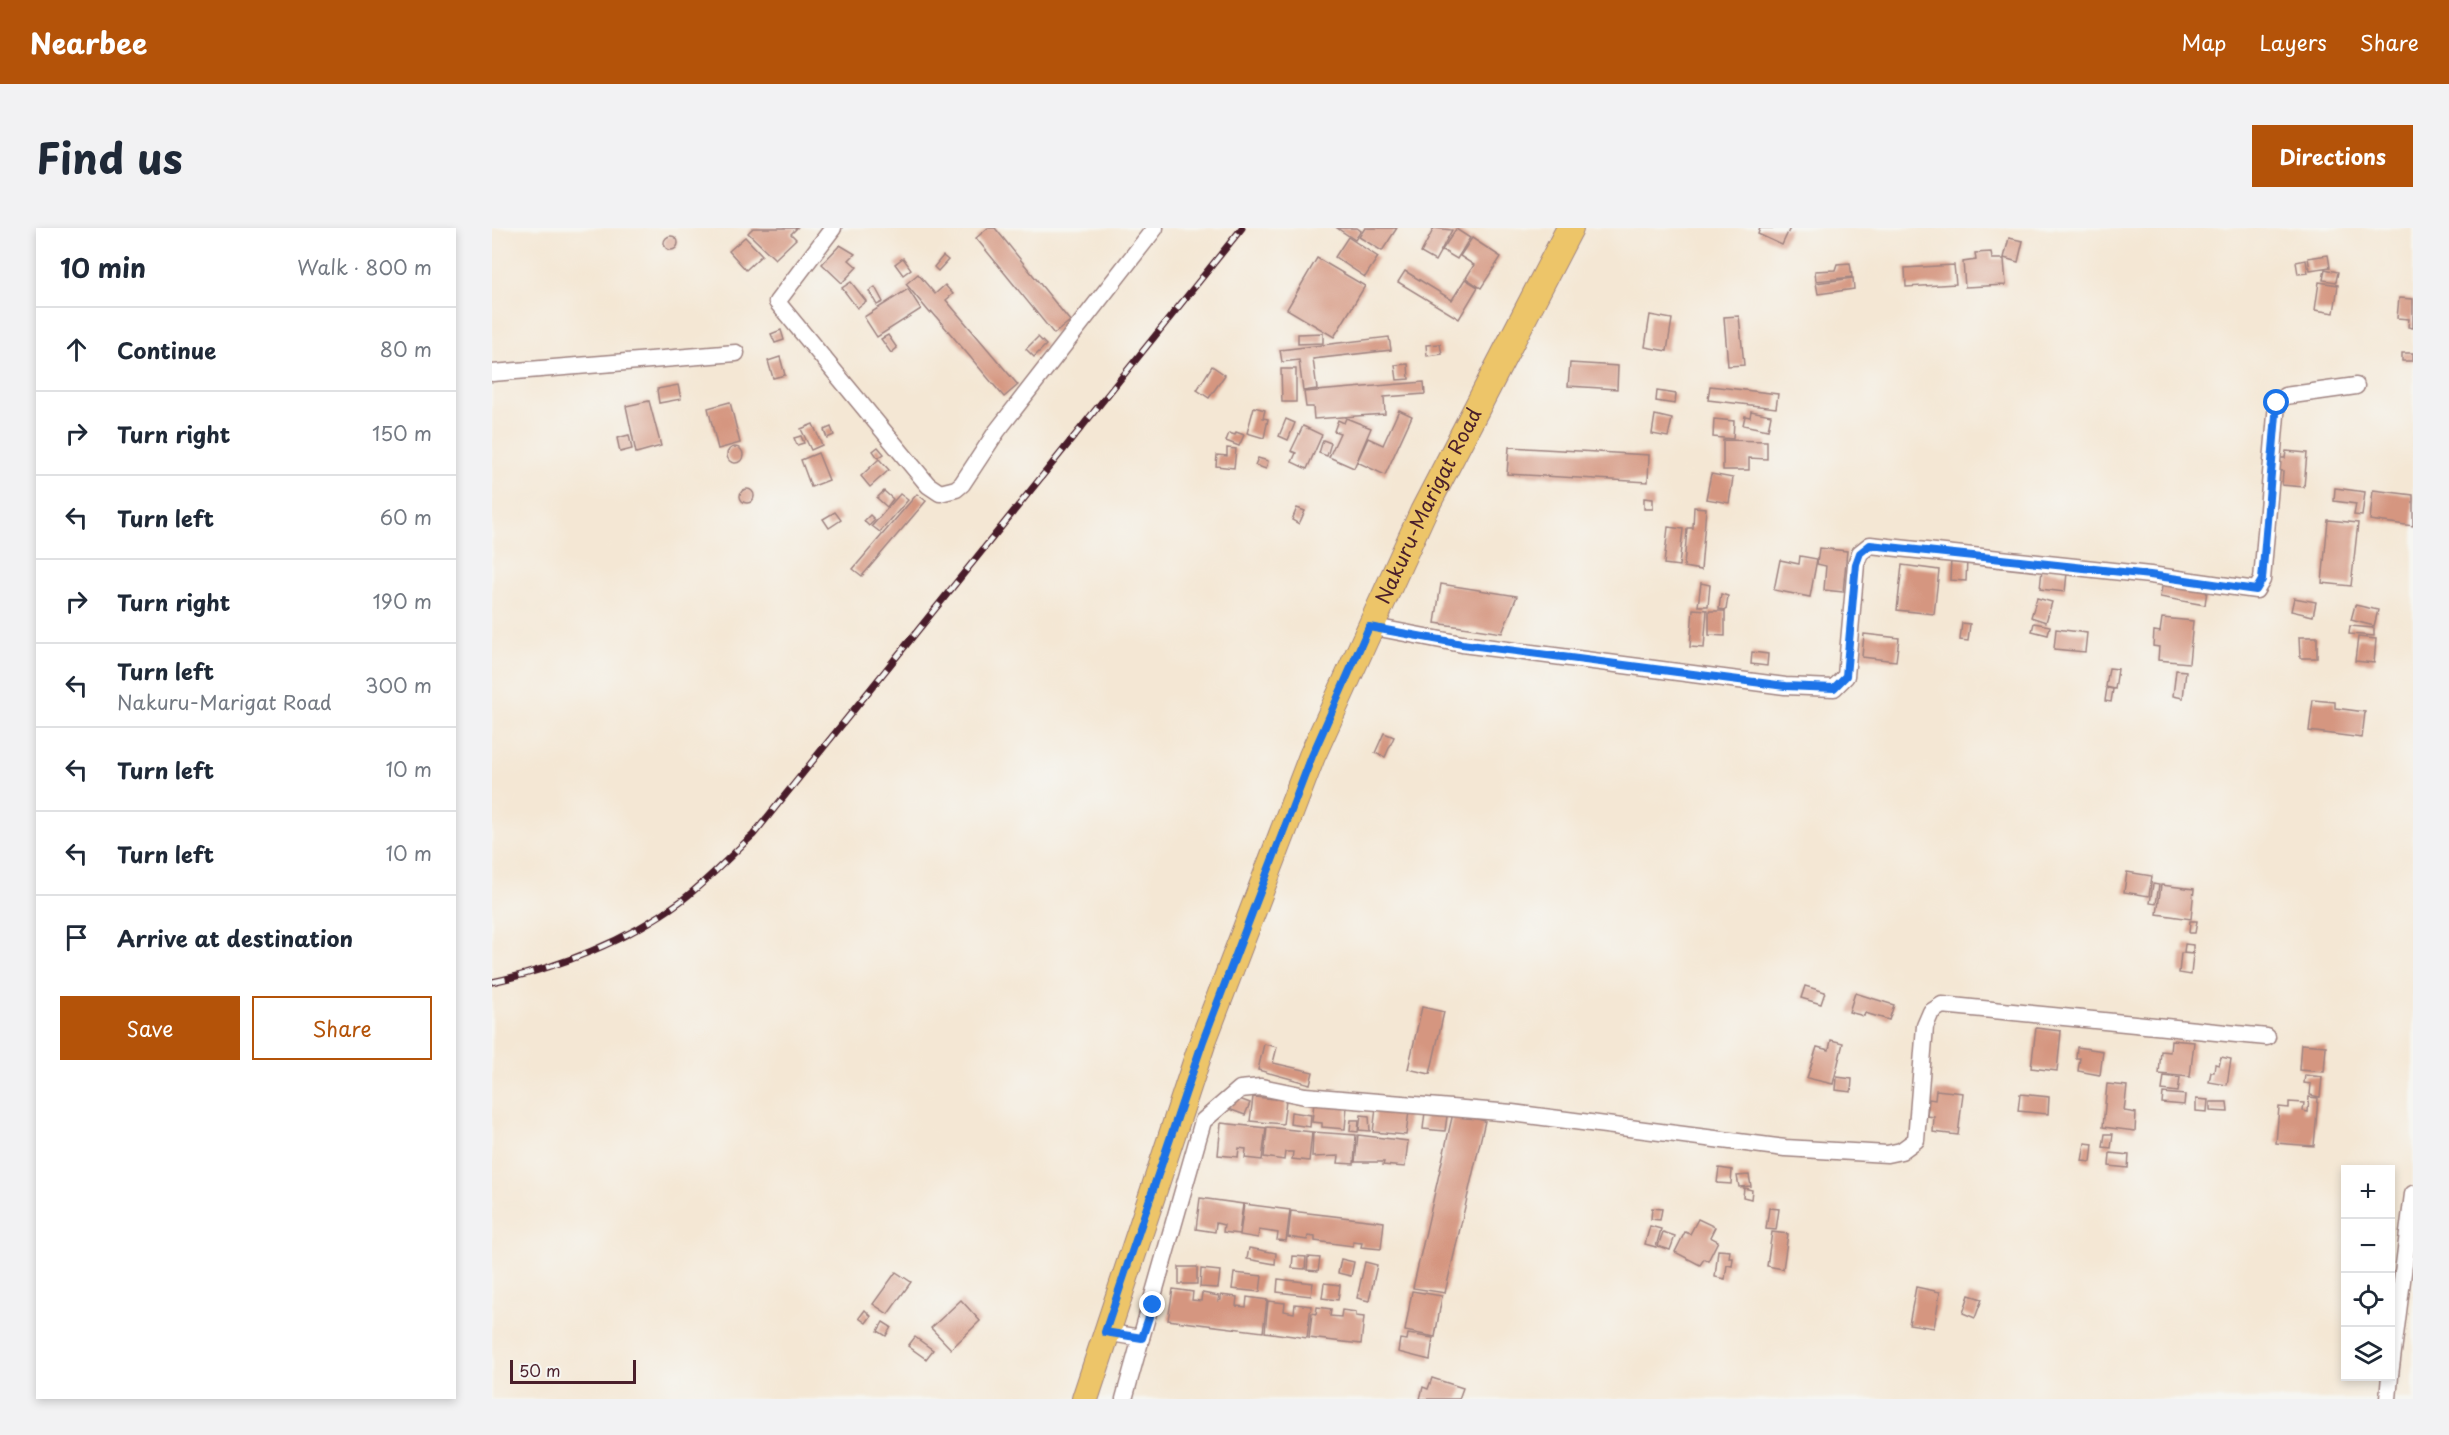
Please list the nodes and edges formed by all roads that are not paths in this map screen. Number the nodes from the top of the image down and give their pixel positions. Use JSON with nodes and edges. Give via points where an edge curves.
{"nodes":[{"id":1,"x":833,"y":228,"type":"edge"},
{"id":2,"x":1155,"y":228,"type":"edge"},
{"id":3,"x":1570,"y":228,"type":"edge"},
{"id":4,"x":736,"y":353,"type":"dead end"},
{"id":5,"x":492,"y":373,"type":"edge"},
{"id":6,"x":2356,"y":386,"type":"dead end"},
{"id":7,"x":1369,"y":627,"type":"junction"},
{"id":8,"x":2267,"y":1037,"type":"dead end"},
{"id":9,"x":2413,"y":1194,"type":"edge"},
{"id":10,"x":1105,"y":1332,"type":"junction"},
{"id":11,"x":2395,"y":1336,"type":"edge"},
{"id":12,"x":1142,"y":1338,"type":"junction"},
{"id":13,"x":2390,"y":1381,"type":"edge"},
{"id":14,"x":1085,"y":1399,"type":"edge"},
{"id":15,"x":1124,"y":1399,"type":"edge"},
{"id":16,"x":2388,"y":1399,"type":"edge"}],
"edges":[{"from":1,"to":2,"type":"street","via":[[777,302],[928,485],[940,493],[962,484],[997,431]]},
{"from":3,"to":7,"type":"main road","name":"Nakuru-Marigat Road","via":[[1423,512]]},
{"from":4,"to":5,"type":"street"},
{"from":6,"to":7,"type":"street","via":[[2285,396],[2277,403],[2262,580],[2256,590],[1870,545],[1860,553],[1856,564],[1846,676],[1834,688],[1785,686],[1462,644]]},
{"from":7,"to":10,"type":"main road","name":"Nakuru-Marigat Road","via":[[1312,756],[1203,1041]]},
{"from":8,"to":12,"type":"street","via":[[1942,1005],[1931,1012],[1925,1026],[1916,1140],[1901,1151],[1887,1154],[1785,1148],[1512,1113],[1305,1096],[1261,1087],[1240,1089],[1203,1121]]},
{"from":9,"to":11,"type":"street"},
{"from":10,"to":12,"type":"street"},
{"from":10,"to":14,"type":"main road","name":"Nakuru-Marigat Road"},
{"from":12,"to":15,"type":"street"},
{"from":13,"to":16,"type":"street"}]}
